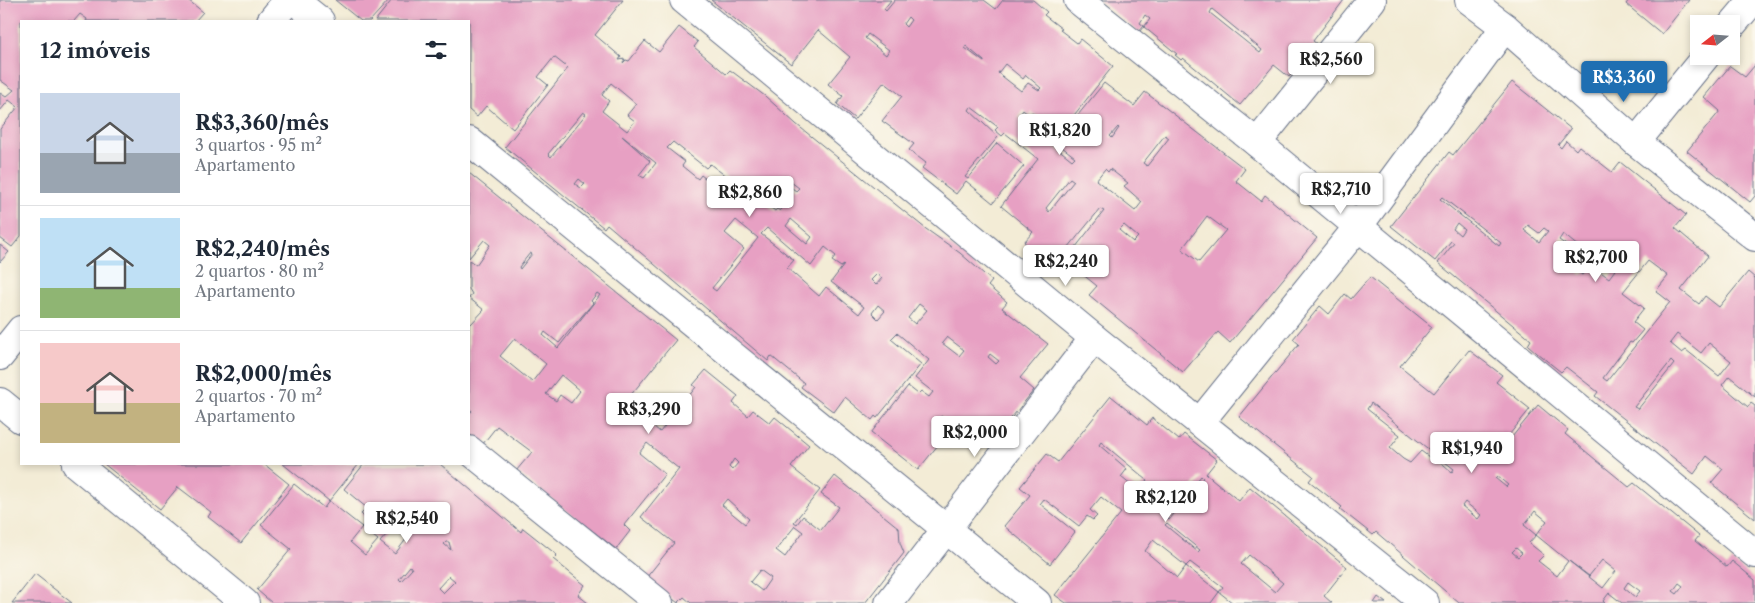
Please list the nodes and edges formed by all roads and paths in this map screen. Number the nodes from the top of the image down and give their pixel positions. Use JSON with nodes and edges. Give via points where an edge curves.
{"nodes":[{"id":1,"x":288,"y":0,"type":"edge"},
{"id":2,"x":294,"y":0,"type":"edge"},
{"id":3,"x":684,"y":0,"type":"edge"},
{"id":4,"x":1078,"y":0,"type":"edge"},
{"id":5,"x":1372,"y":0,"type":"edge"},
{"id":6,"x":1469,"y":0,"type":"edge"},
{"id":7,"x":1752,"y":0,"type":"edge"},
{"id":8,"x":1740,"y":15,"type":"edge"},
{"id":9,"x":273,"y":20,"type":"edge"},
{"id":10,"x":319,"y":20,"type":"edge"},
{"id":11,"x":1505,"y":27,"type":"junction"},
{"id":12,"x":1699,"y":65,"type":"edge"},
{"id":13,"x":470,"y":142,"type":"edge"},
{"id":14,"x":1636,"y":142,"type":"junction"},
{"id":15,"x":1257,"y":143,"type":"junction"},
{"id":16,"x":1357,"y":228,"type":"junction"},
{"id":17,"x":1755,"y":237,"type":"edge"},
{"id":18,"x":20,"y":331,"type":"edge"},
{"id":19,"x":1094,"y":338,"type":"junction"},
{"id":20,"x":0,"y":356,"type":"edge"},
{"id":21,"x":0,"y":402,"type":"edge"},
{"id":22,"x":20,"y":418,"type":"edge"},
{"id":23,"x":1200,"y":422,"type":"junction"},
{"id":24,"x":470,"y":451,"type":"edge"},
{"id":25,"x":77,"y":465,"type":"edge"},
{"id":26,"x":948,"y":528,"type":"junction"},
{"id":27,"x":1755,"y":554,"type":"edge"},
{"id":28,"x":245,"y":603,"type":"edge"},
{"id":29,"x":659,"y":603,"type":"edge"},
{"id":30,"x":889,"y":603,"type":"edge"},
{"id":31,"x":1037,"y":603,"type":"edge"},
{"id":32,"x":1425,"y":603,"type":"edge"}],
"edges":[{"from":1,"to":9,"type":"street"},
{"from":2,"to":10,"type":"street"},
{"from":3,"to":19,"type":"street"},
{"from":4,"to":15,"type":"street"},
{"from":5,"to":15,"type":"street"},
{"from":6,"to":11,"type":"street"},
{"from":7,"to":8,"type":"street"},
{"from":11,"to":14,"type":"street"},
{"from":11,"to":16,"type":"street"},
{"from":12,"to":14,"type":"street"},
{"from":13,"to":26,"type":"street"},
{"from":14,"to":17,"type":"street"},
{"from":15,"to":16,"type":"street"},
{"from":16,"to":23,"type":"street"},
{"from":16,"to":27,"type":"street"},
{"from":18,"to":20,"type":"street"},
{"from":19,"to":23,"type":"street"},
{"from":19,"to":26,"type":"street"},
{"from":21,"to":22,"type":"street"},
{"from":23,"to":32,"type":"street"},
{"from":24,"to":29,"type":"street"},
{"from":25,"to":28,"type":"street"},
{"from":26,"to":30,"type":"street"},
{"from":26,"to":31,"type":"street"}]}
